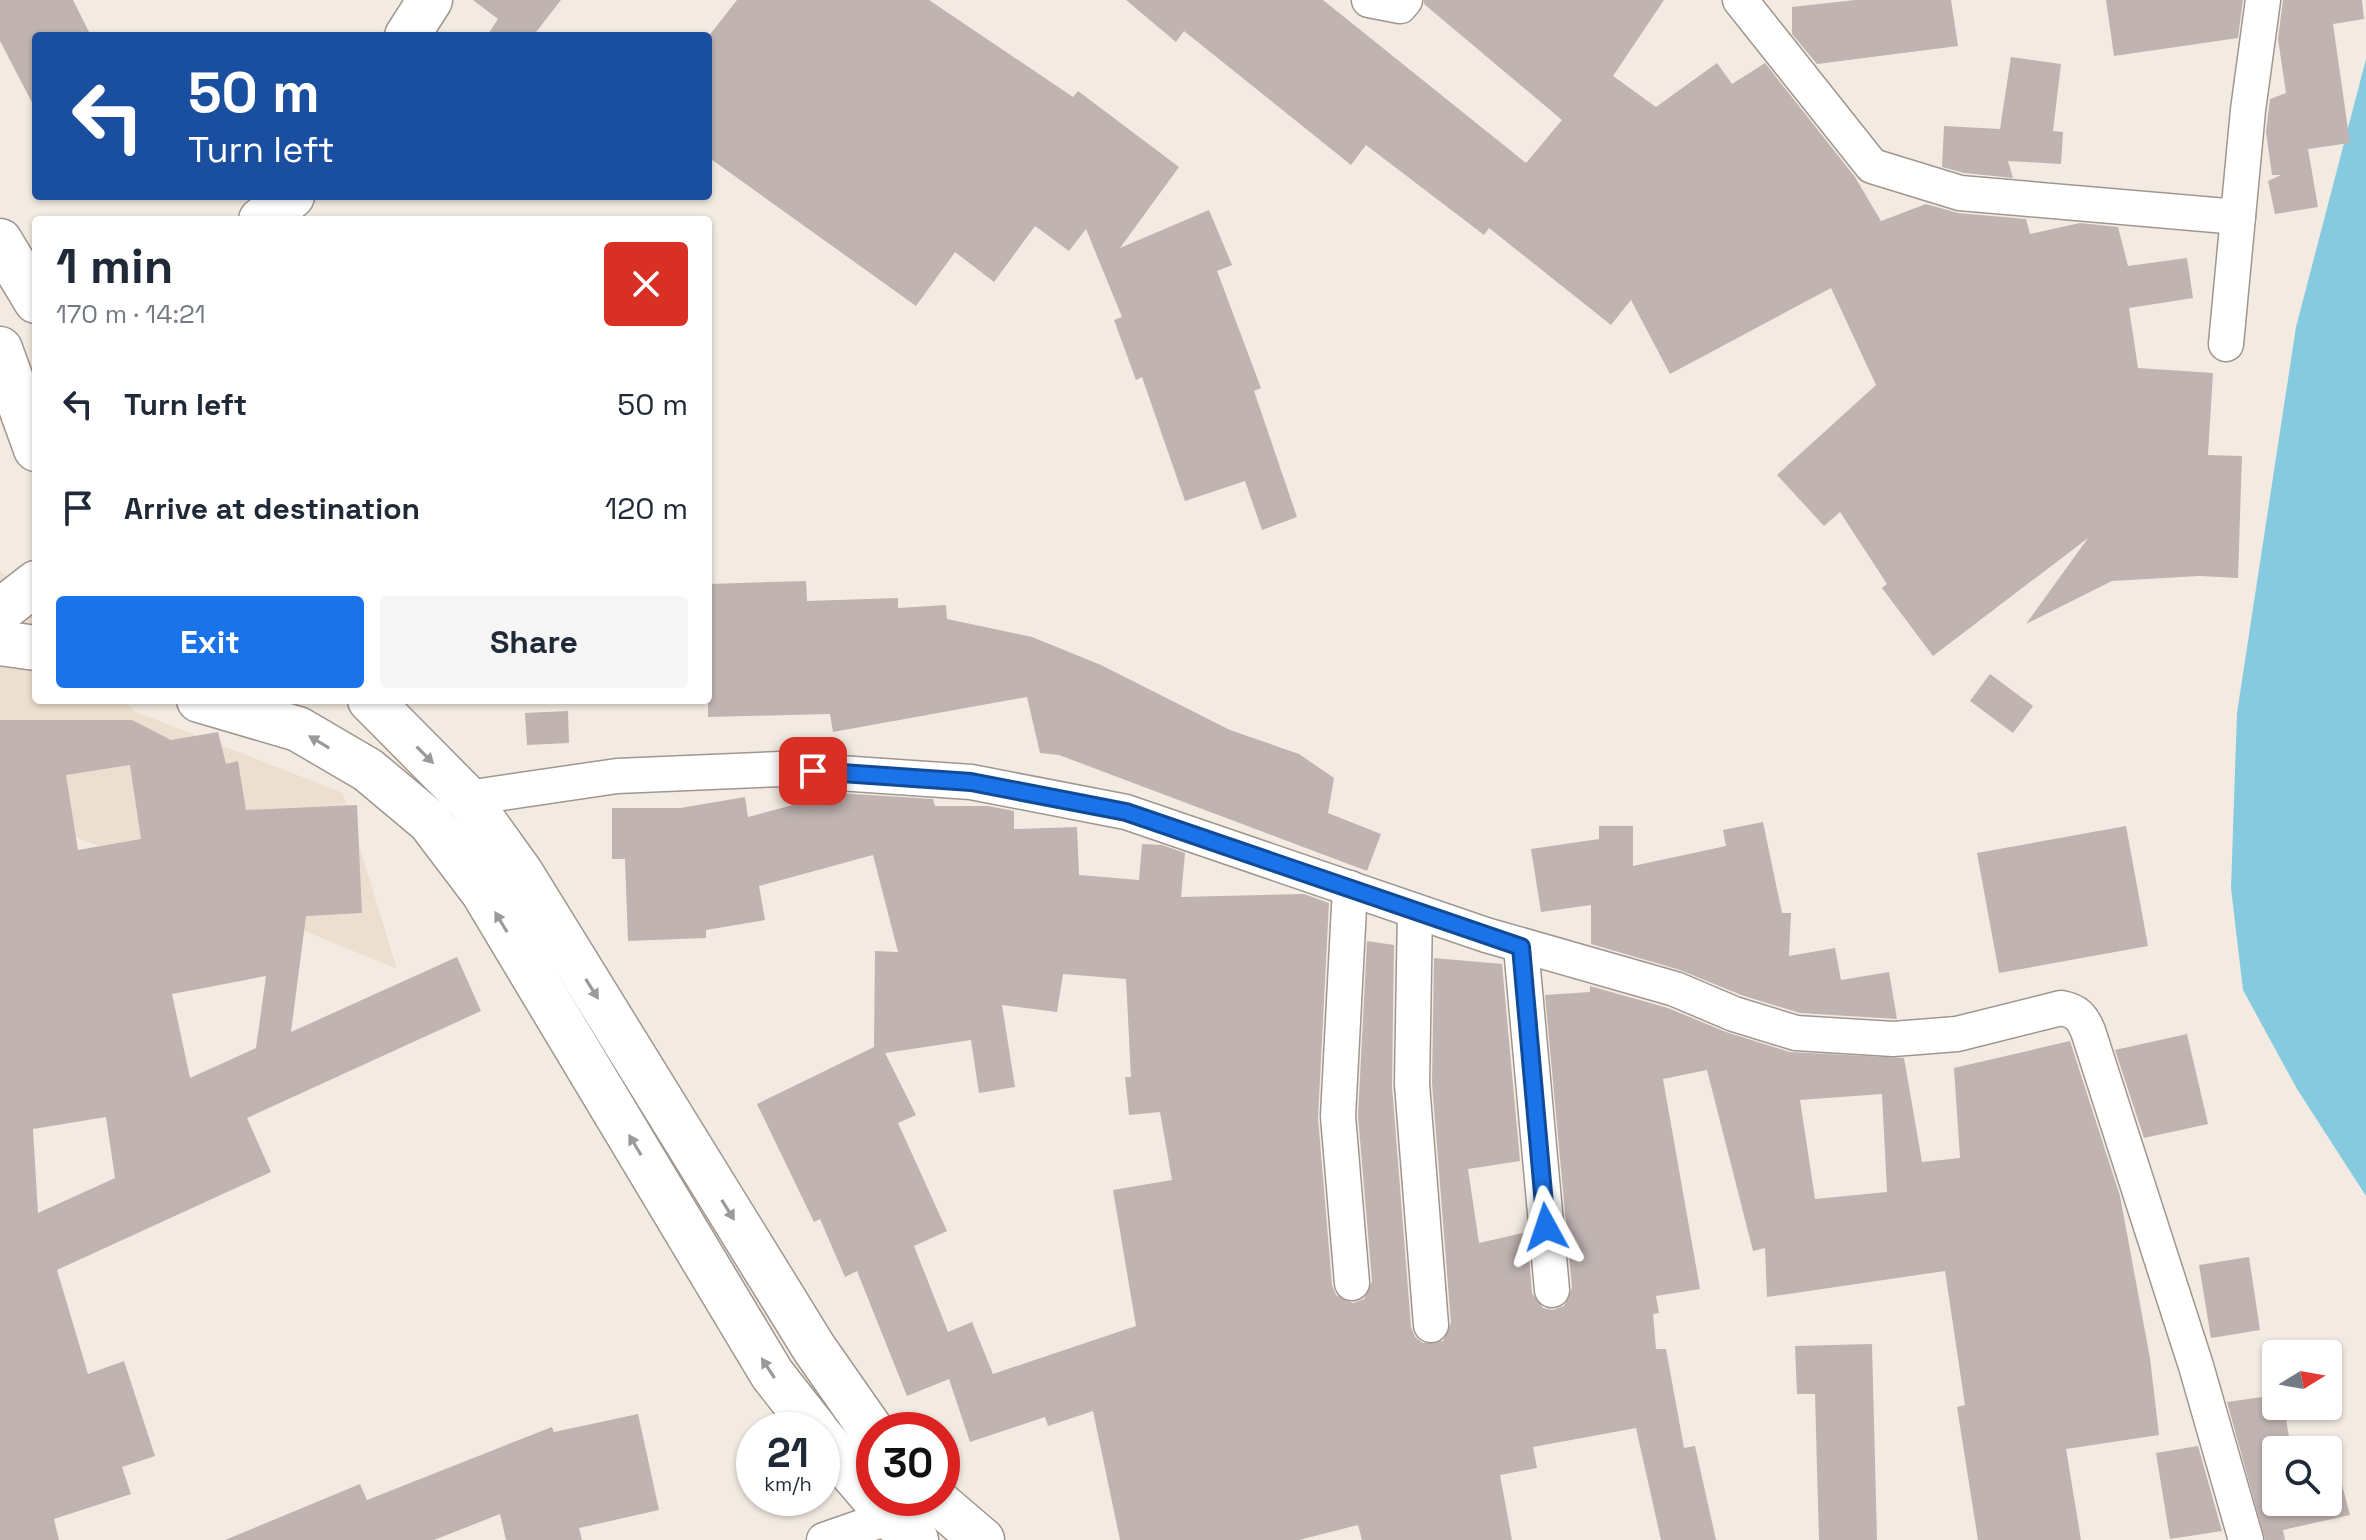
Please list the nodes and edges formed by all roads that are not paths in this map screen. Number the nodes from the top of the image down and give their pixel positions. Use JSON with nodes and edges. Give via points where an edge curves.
{"nodes":[{"id":1,"x":430,"y":0,"type":"edge"},
{"id":2,"x":1369,"y":0,"type":"edge"},
{"id":3,"x":1405,"y":0,"type":"edge"},
{"id":4,"x":1740,"y":0,"type":"edge"},
{"id":5,"x":2263,"y":0,"type":"edge"},
{"id":6,"x":410,"y":32,"type":"edge"},
{"id":7,"x":287,"y":200,"type":"edge"},
{"id":8,"x":266,"y":216,"type":"edge"},
{"id":9,"x":2238,"y":217,"type":"junction"},
{"id":10,"x":14,"y":253,"type":"edge"},
{"id":11,"x":32,"y":292,"type":"edge"},
{"id":12,"x":2226,"y":344,"type":"dead end"},
{"id":13,"x":0,"y":349,"type":"edge"},
{"id":14,"x":32,"y":438,"type":"edge"},
{"id":15,"x":32,"y":586,"type":"edge"},
{"id":16,"x":0,"y":611,"type":"edge"},
{"id":17,"x":0,"y":643,"type":"edge"},
{"id":18,"x":32,"y":647,"type":"edge"},
{"id":19,"x":213,"y":704,"type":"edge"},
{"id":20,"x":374,"y":704,"type":"edge"},
{"id":21,"x":467,"y":798,"type":"junction"},
{"id":22,"x":1350,"y":888,"type":"junction"},
{"id":23,"x":1415,"y":911,"type":"junction"},
{"id":24,"x":1521,"y":947,"type":"junction"},
{"id":25,"x":1352,"y":1283,"type":"dead end"},
{"id":26,"x":1552,"y":1290,"type":"dead end"},
{"id":27,"x":1431,"y":1325,"type":"dead end"},
{"id":28,"x":802,"y":1412,"type":"edge"},
{"id":29,"x":859,"y":1412,"type":"edge"},
{"id":30,"x":840,"y":1458,"type":"edge"},
{"id":31,"x":954,"y":1516,"type":"edge"},
{"id":32,"x":903,"y":1529,"type":"edge"},
{"id":33,"x":824,"y":1540,"type":"edge"},
{"id":34,"x":982,"y":1540,"type":"edge"},
{"id":35,"x":2246,"y":1540,"type":"edge"}],
"edges":[{"from":1,"to":6,"type":"main road"},
{"from":2,"to":3,"type":"street","via":[[1400,6]]},
{"from":4,"to":9,"type":"street","via":[[1872,166],[1960,193]]},
{"from":5,"to":9,"type":"street"},
{"from":7,"to":8,"type":"main road"},
{"from":9,"to":12,"type":"street"},
{"from":10,"to":11,"type":"main road"},
{"from":13,"to":14,"type":"main road"},
{"from":15,"to":16,"type":"main road"},
{"from":17,"to":18,"type":"main road"},
{"from":28,"to":19,"type":"main road","one_way":true,"via":[[772,1374],[483,892],[430,822],[368,770],[298,729]]},
{"from":20,"to":21,"type":"main road","one_way":true},
{"from":21,"to":22,"type":"street","via":[[617,776],[781,769],[971,782],[1126,812]]},
{"from":21,"to":29,"type":"main road","one_way":true,"via":[[521,873]]},
{"from":22,"to":23,"type":"street"},
{"from":22,"to":25,"type":"street","via":[[1338,1116]]},
{"from":23,"to":24,"type":"street"},
{"from":23,"to":27,"type":"street","via":[[1412,1084]]},
{"from":24,"to":26,"type":"street"},
{"from":24,"to":35,"type":"street","via":[[1675,989],[1796,1033],[1893,1039],[1957,1034],[2061,1008],[2082,1018],[2196,1366]]},
{"from":30,"to":32,"type":"main road"},
{"from":31,"to":34,"type":"main road"},
{"from":32,"to":33,"type":"street"}]}
